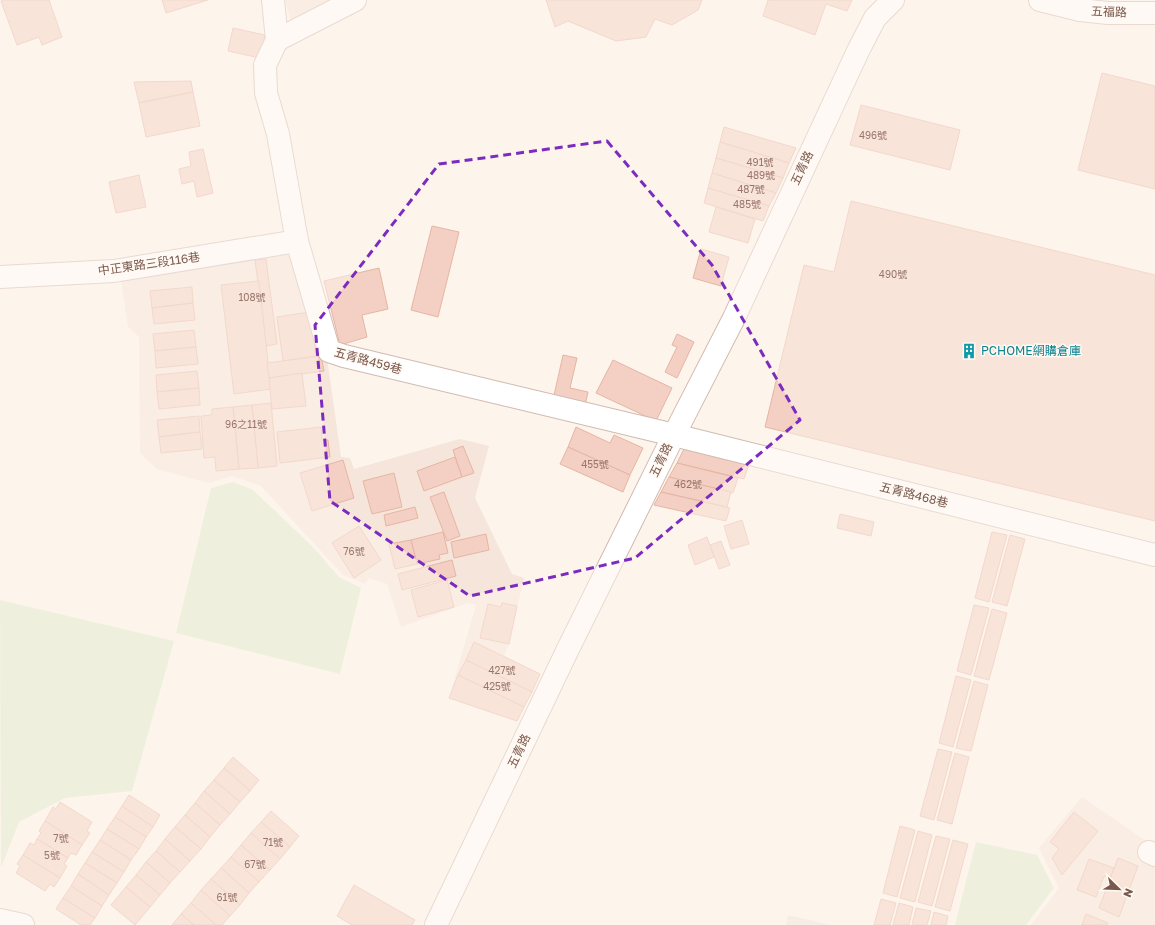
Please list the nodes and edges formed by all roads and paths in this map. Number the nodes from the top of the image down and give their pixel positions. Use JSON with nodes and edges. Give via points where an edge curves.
{"nodes":[{"id":1,"x":273,"y":0,"type":"edge"},
{"id":2,"x":355,"y":0,"type":"edge"},
{"id":3,"x":893,"y":0,"type":"edge"},
{"id":4,"x":1040,"y":0,"type":"edge"},
{"id":5,"x":1155,"y":13,"type":"edge"},
{"id":6,"x":277,"y":40,"type":"junction"},
{"id":7,"x":297,"y":241,"type":"junction"},
{"id":8,"x":0,"y":277,"type":"edge"},
{"id":9,"x":674,"y":435,"type":"junction"},
{"id":10,"x":1155,"y":555,"type":"edge"},
{"id":11,"x":0,"y":920,"type":"edge"},
{"id":12,"x":23,"y":925,"type":"edge"},
{"id":13,"x":436,"y":925,"type":"edge"}],
"edges":[{"from":1,"to":6,"type":"street"},
{"from":2,"to":6,"type":"street"},
{"from":3,"to":9,"type":"street","name":"五青路","via":[[875,18],[858,51],[734,318]]},
{"from":4,"to":5,"type":"street","name":"五福路","via":[[1080,10]]},
{"from":6,"to":7,"type":"street","name":"五青路459巷","via":[[265,65],[266,93],[278,134]]},
{"from":7,"to":8,"type":"street","name":"中正東路三段116巷","via":[[114,271]]},
{"from":7,"to":9,"type":"street","name":"五青路459巷","via":[[329,351]]},
{"from":9,"to":10,"type":"street","name":"五青路468巷"},
{"from":9,"to":13,"type":"street","name":"五青路"},
{"from":11,"to":12,"type":"street"}]}
